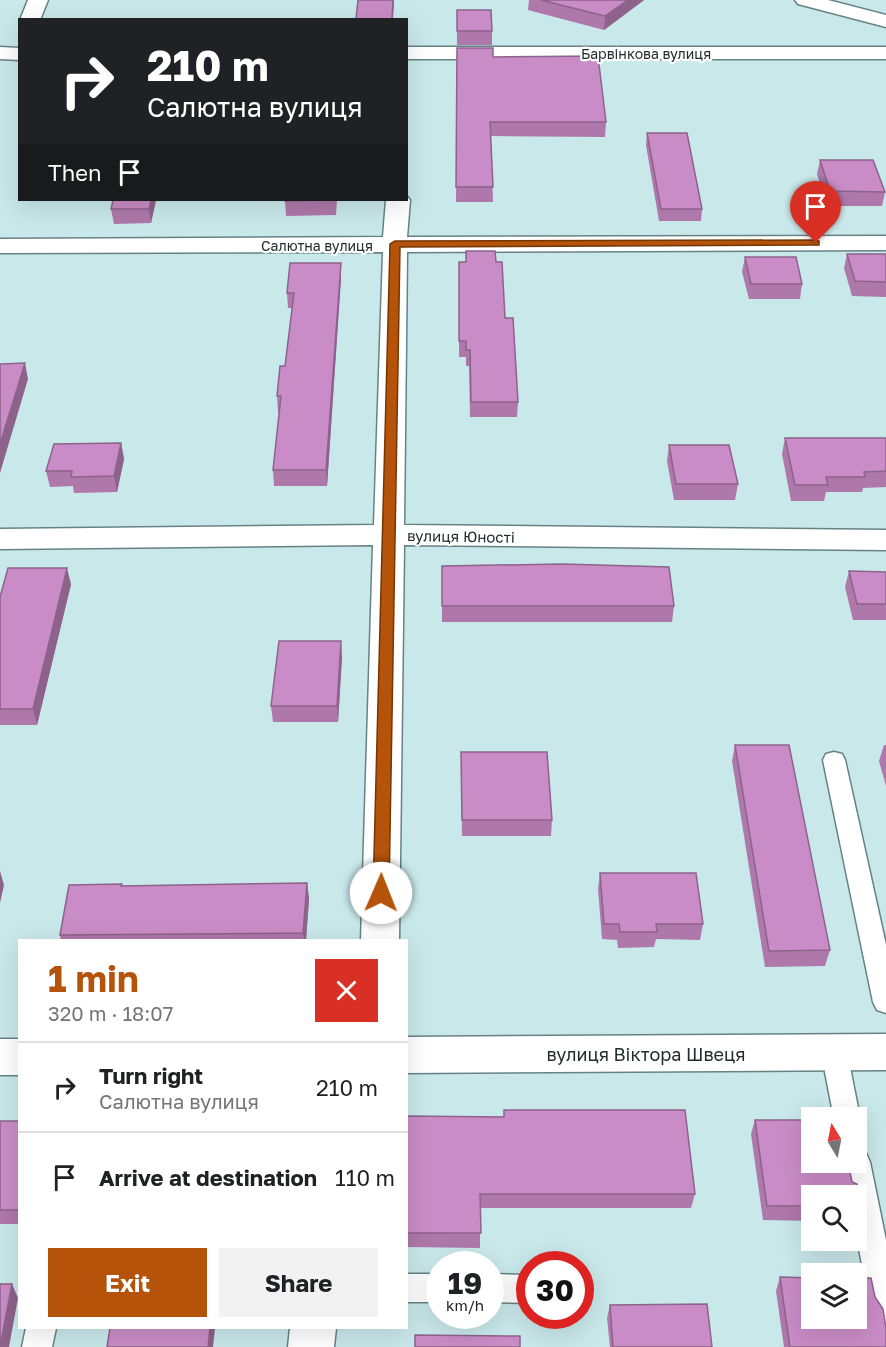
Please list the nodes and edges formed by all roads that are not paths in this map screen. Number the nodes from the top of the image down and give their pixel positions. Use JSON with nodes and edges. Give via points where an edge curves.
{"nodes":[{"id":1,"x":38,"y":0,"type":"edge"},
{"id":2,"x":805,"y":0,"type":"edge"},
{"id":3,"x":31,"y":18,"type":"edge"},
{"id":4,"x":886,"y":21,"type":"edge"},
{"id":5,"x":886,"y":52,"type":"edge"},
{"id":6,"x":408,"y":53,"type":"edge"},
{"id":7,"x":399,"y":201,"type":"edge"},
{"id":8,"x":886,"y":243,"type":"edge"},
{"id":9,"x":395,"y":244,"type":"junction"},
{"id":10,"x":0,"y":246,"type":"edge"},
{"id":11,"x":389,"y":535,"type":"junction"},
{"id":12,"x":0,"y":539,"type":"edge"},
{"id":13,"x":886,"y":540,"type":"edge"},
{"id":14,"x":834,"y":760,"type":"dead end"},
{"id":15,"x":380,"y":939,"type":"edge"},
{"id":16,"x":886,"y":1002,"type":"edge"},
{"id":17,"x":834,"y":1052,"type":"junction"},
{"id":18,"x":886,"y":1052,"type":"edge"},
{"id":19,"x":408,"y":1055,"type":"edge"},
{"id":20,"x":0,"y":1057,"type":"edge"},
{"id":21,"x":18,"y":1057,"type":"edge"},
{"id":22,"x":845,"y":1107,"type":"edge"},
{"id":23,"x":858,"y":1173,"type":"edge"},
{"id":24,"x":408,"y":1288,"type":"edge"},
{"id":25,"x":426,"y":1288,"type":"edge"},
{"id":26,"x":886,"y":1310,"type":"edge"},
{"id":27,"x":40,"y":1329,"type":"edge"},
{"id":28,"x":313,"y":1329,"type":"edge"},
{"id":29,"x":37,"y":1347,"type":"edge"},
{"id":30,"x":312,"y":1347,"type":"edge"}],
"edges":[{"from":1,"to":3,"type":"street"},
{"from":2,"to":4,"type":"street"},
{"from":5,"to":6,"type":"street","name":"Барвінкова вулиця"},
{"from":7,"to":9,"type":"street"},
{"from":8,"to":9,"type":"street","name":"Салютна вулиця"},
{"from":9,"to":10,"type":"street","name":"Салютна вулиця"},
{"from":9,"to":11,"type":"street"},
{"from":11,"to":12,"type":"street","name":"вулиця Юності"},
{"from":11,"to":13,"type":"street","name":"вулиця Юності"},
{"from":11,"to":15,"type":"street"},
{"from":14,"to":16,"type":"lane"},
{"from":17,"to":18,"type":"street","name":"вулиця Віктора Швеця"},
{"from":17,"to":19,"type":"street","name":"вулиця Віктора Швеця"},
{"from":17,"to":22,"type":"lane"},
{"from":20,"to":21,"type":"street"},
{"from":23,"to":26,"type":"lane"},
{"from":24,"to":25,"type":"lane"},
{"from":27,"to":29,"type":"lane"},
{"from":28,"to":30,"type":"street"}]}
